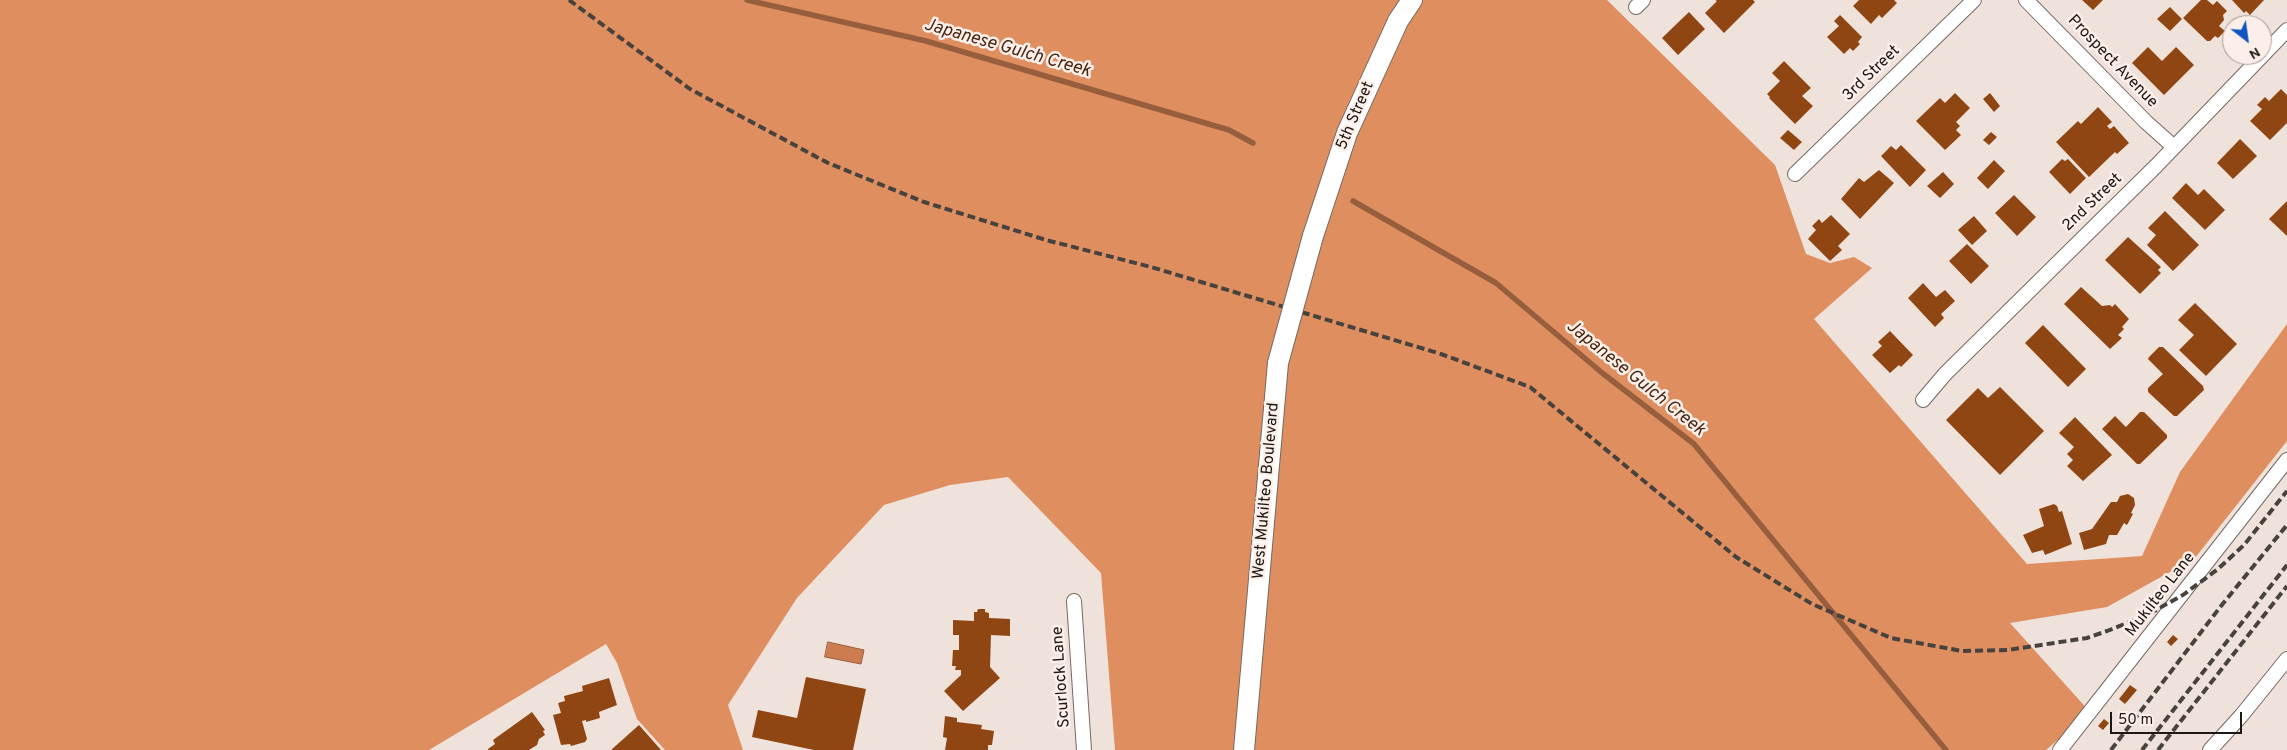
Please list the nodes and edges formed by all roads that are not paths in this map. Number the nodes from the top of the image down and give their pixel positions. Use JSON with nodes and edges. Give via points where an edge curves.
{"nodes":[{"id":1,"x":1412,"y":0,"type":"edge"},
{"id":2,"x":1974,"y":0,"type":"edge"},
{"id":3,"x":2026,"y":0,"type":"edge"},
{"id":4,"x":2287,"y":30,"type":"edge"},
{"id":5,"x":2174,"y":148,"type":"junction"},
{"id":6,"x":1795,"y":174,"type":"dead end"},
{"id":7,"x":1313,"y":236,"type":"joint"},
{"id":8,"x":1923,"y":400,"type":"dead end"},
{"id":9,"x":2287,"y":460,"type":"edge"},
{"id":10,"x":1074,"y":601,"type":"dead end"},
{"id":11,"x":2287,"y":658,"type":"edge"},
{"id":12,"x":1084,"y":750,"type":"edge"},
{"id":13,"x":1244,"y":750,"type":"edge"},
{"id":14,"x":2060,"y":750,"type":"edge"},
{"id":15,"x":2210,"y":750,"type":"edge"}],
"edges":[{"from":1,"to":7,"type":"main road","name":"5th Street","via":[[1398,21],[1347,133]]},
{"from":2,"to":6,"type":"street","name":"3rd Street"},
{"from":3,"to":5,"type":"street","name":"Prospect Avenue"},
{"from":4,"to":5,"type":"street","name":"2nd Street"},
{"from":5,"to":8,"type":"street","name":"2nd Street","via":[[1944,374]]},
{"from":7,"to":13,"type":"main road","name":"West Mukilteo Boulevard","bridge":true,"via":[[1278,363]]},
{"from":9,"to":14,"type":"street","name":"Mukilteo Lane"},
{"from":10,"to":12,"type":"street","name":"Scurlock Lane"},
{"from":11,"to":15,"type":"street"}]}
